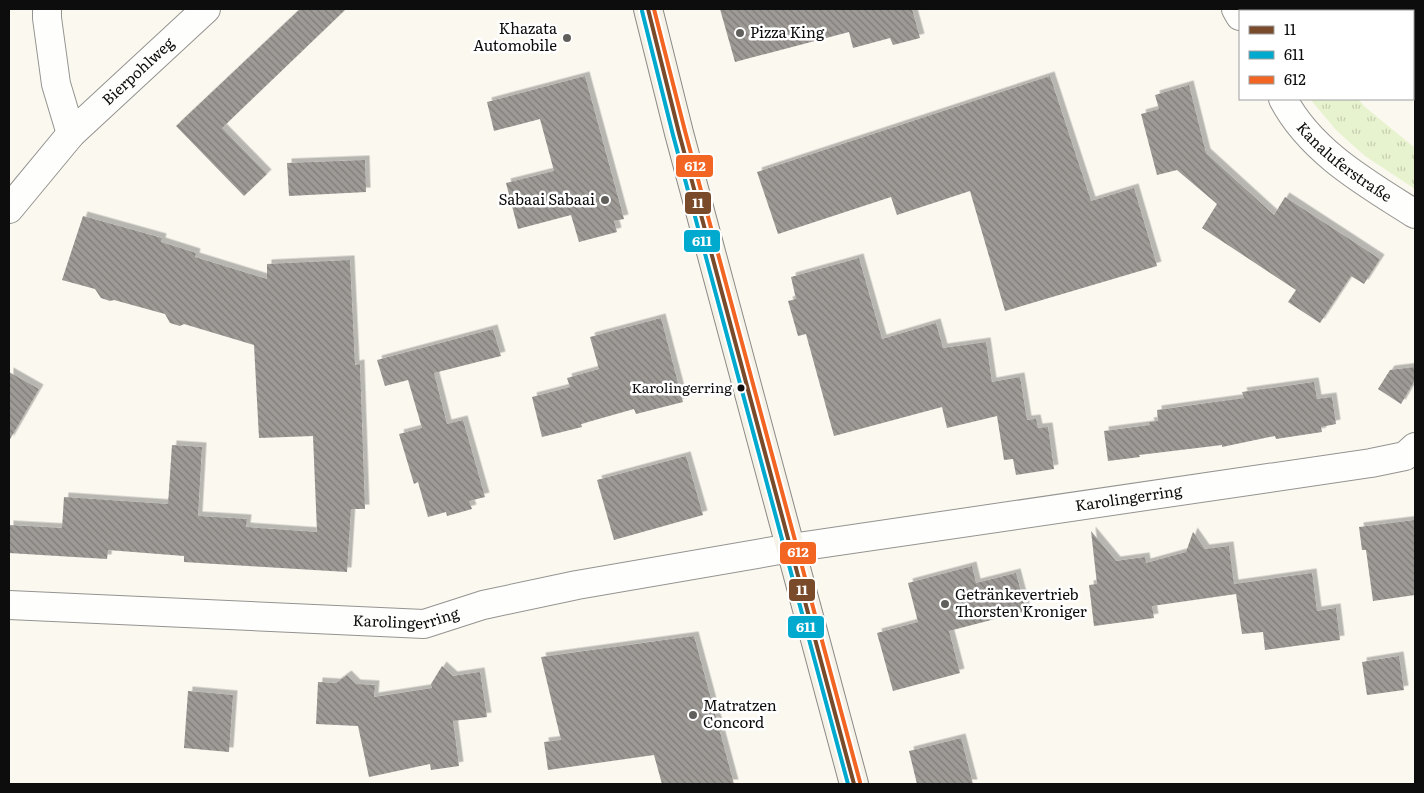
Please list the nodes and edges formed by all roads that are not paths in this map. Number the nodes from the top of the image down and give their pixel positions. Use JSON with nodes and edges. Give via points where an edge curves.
{"nodes":[{"id":1,"x":47,"y":9,"type":"edge"},
{"id":2,"x":206,"y":9,"type":"edge"},
{"id":3,"x":648,"y":9,"type":"edge"},
{"id":4,"x":1284,"y":100,"type":"edge"},
{"id":5,"x":71,"y":134,"type":"junction"},
{"id":6,"x":9,"y":210,"type":"edge"},
{"id":7,"x":1415,"y":214,"type":"edge"},
{"id":8,"x":1415,"y":447,"type":"edge"},
{"id":9,"x":791,"y":548,"type":"junction"},
{"id":10,"x":9,"y":605,"type":"edge"},
{"id":11,"x":854,"y":784,"type":"edge"}],
"edges":[{"from":1,"to":5,"type":"street","via":[[56,84]]},
{"from":2,"to":5,"type":"street","name":"Bierpohlweg"},
{"from":3,"to":9,"type":"main road"},
{"from":4,"to":7,"type":"street","name":"Kanaluferstraße","via":[[1292,116],[1320,146],[1356,177]]},
{"from":5,"to":6,"type":"street","name":"Bierpohlweg"},
{"from":8,"to":9,"type":"street","name":"Karolingerring","via":[[1405,456],[1371,463]]},
{"from":9,"to":10,"type":"street","name":"Karolingerring","via":[[576,585],[483,605],[424,624]]},
{"from":9,"to":11,"type":"main road"}]}
